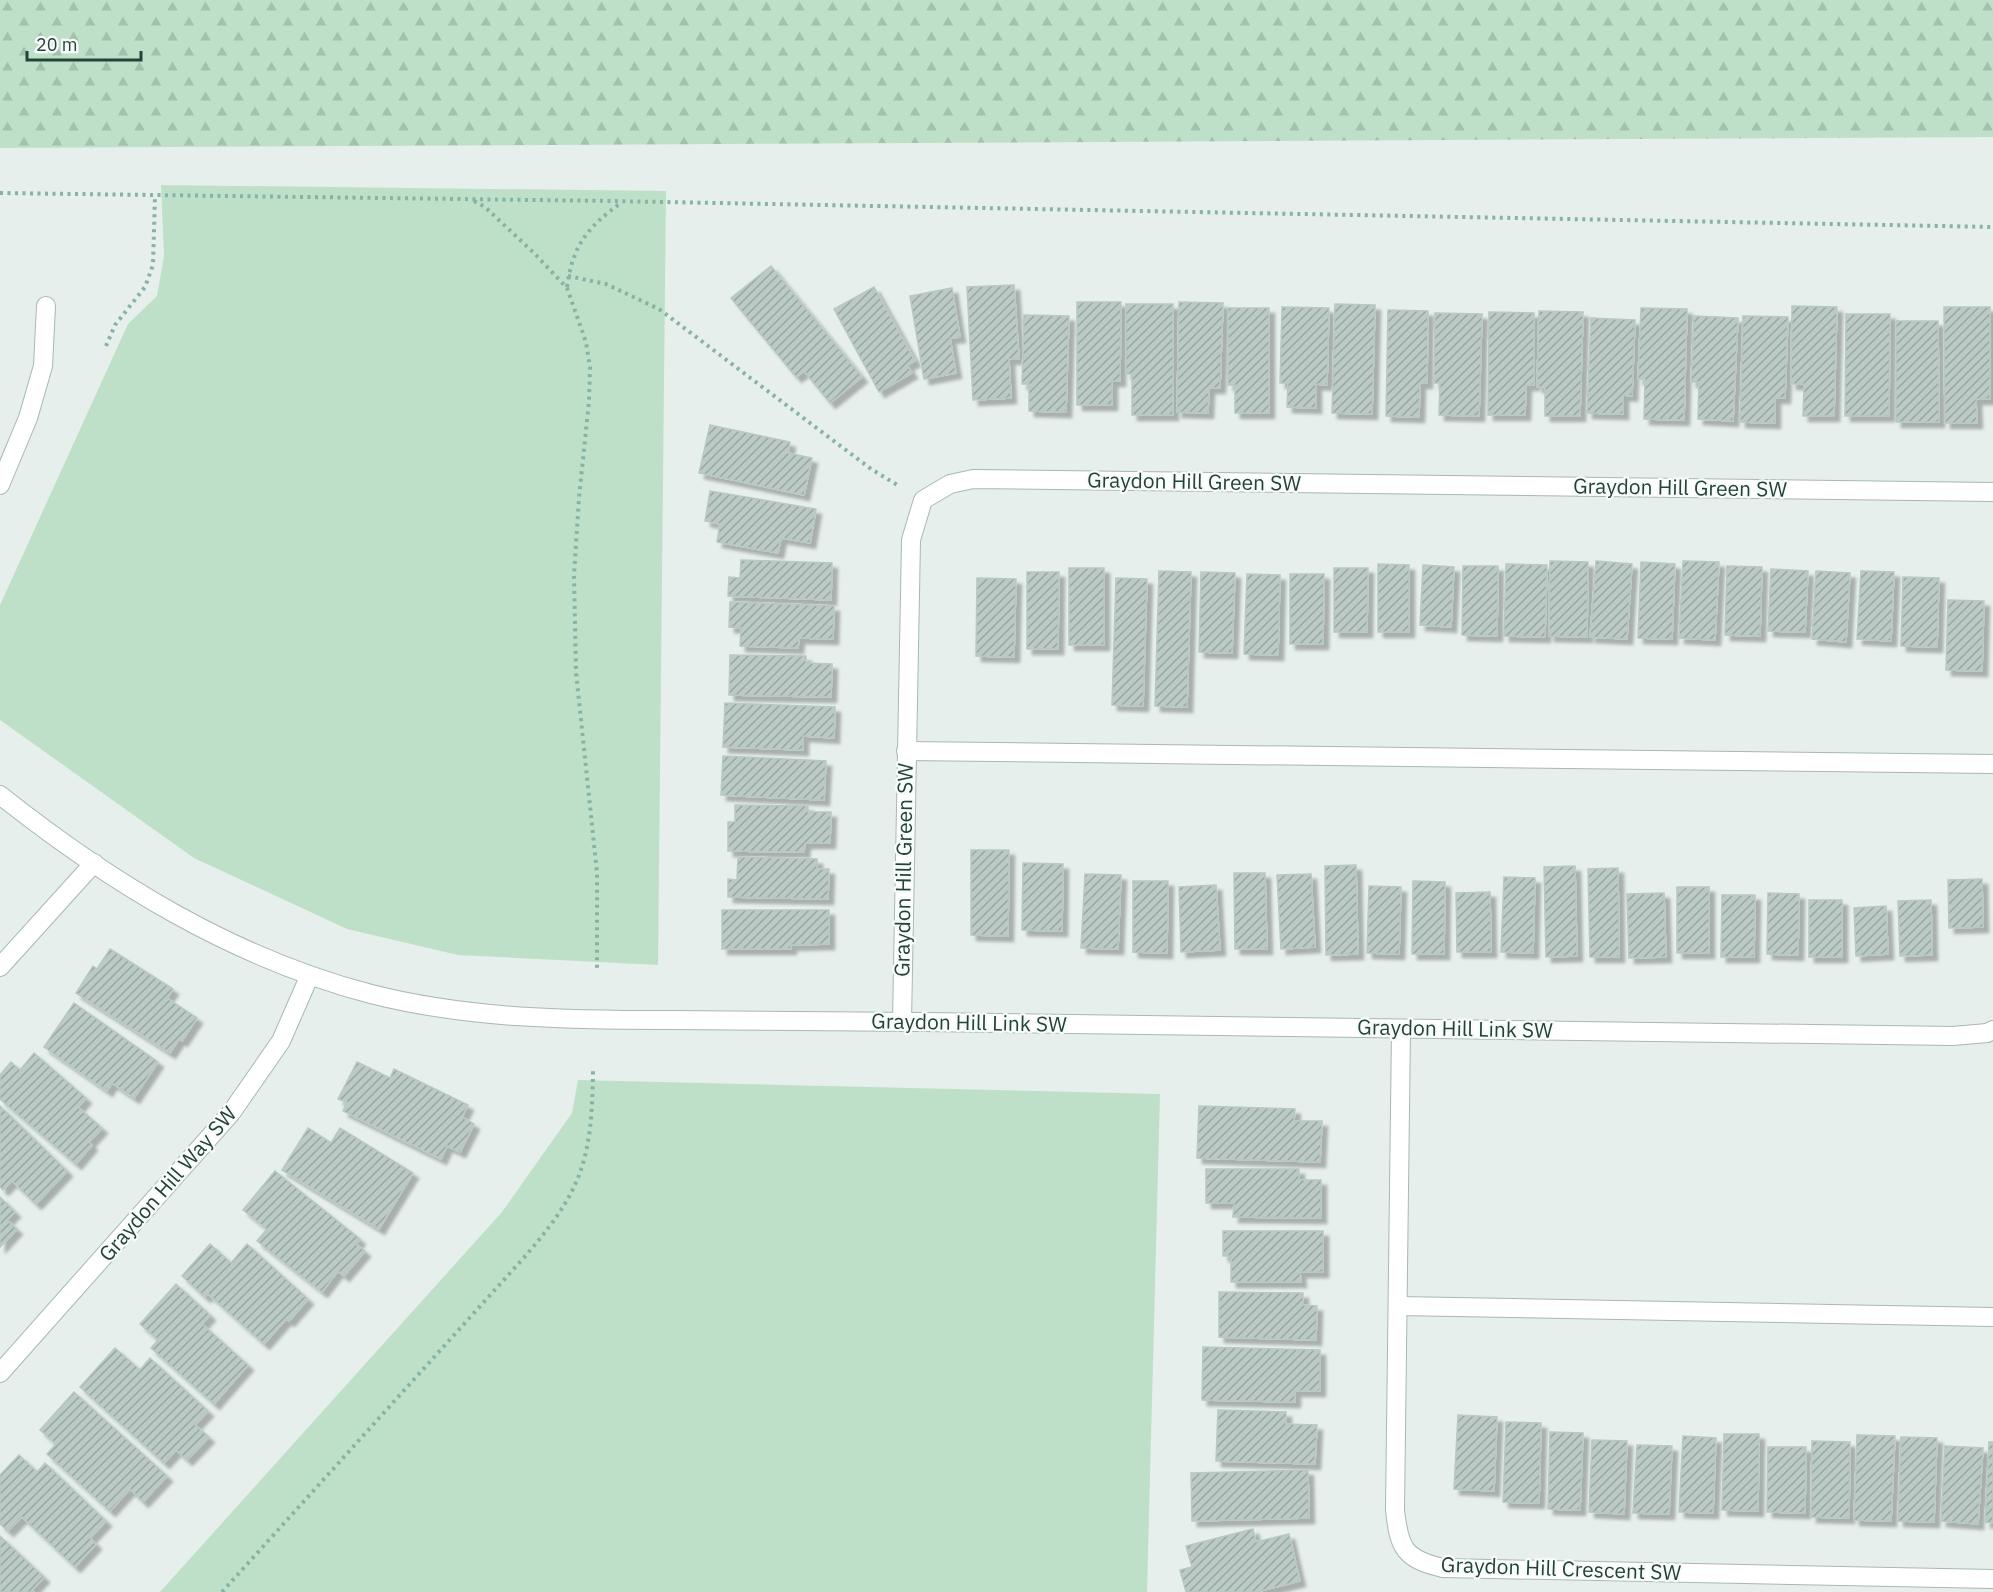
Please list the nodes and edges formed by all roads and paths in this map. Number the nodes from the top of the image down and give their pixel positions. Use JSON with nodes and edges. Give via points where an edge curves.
{"nodes":[{"id":1,"x":0,"y":193,"type":"edge"},
{"id":2,"x":155,"y":195,"type":"junction"},
{"id":3,"x":470,"y":200,"type":"junction"},
{"id":4,"x":623,"y":201,"type":"junction"},
{"id":5,"x":1993,"y":227,"type":"edge"},
{"id":6,"x":568,"y":276,"type":"junction"},
{"id":7,"x":567,"y":288,"type":"junction"},
{"id":8,"x":46,"y":306,"type":"dead end"},
{"id":9,"x":106,"y":346,"type":"dead end"},
{"id":10,"x":0,"y":485,"type":"edge"},
{"id":11,"x":1993,"y":492,"type":"edge"},
{"id":12,"x":923,"y":500,"type":"junction"},
{"id":13,"x":906,"y":751,"type":"junction"},
{"id":14,"x":1993,"y":764,"type":"edge"},
{"id":15,"x":0,"y":795,"type":"edge"},
{"id":16,"x":94,"y":863,"type":"junction"},
{"id":17,"x":0,"y":967,"type":"edge"},
{"id":18,"x":597,"y":970,"type":"dead end"},
{"id":19,"x":309,"y":976,"type":"junction"},
{"id":20,"x":902,"y":1022,"type":"junction"},
{"id":21,"x":1401,"y":1029,"type":"junction"},
{"id":22,"x":1993,"y":1030,"type":"edge"},
{"id":23,"x":593,"y":1071,"type":"dead end"},
{"id":24,"x":1398,"y":1306,"type":"junction"},
{"id":25,"x":1993,"y":1317,"type":"edge"},
{"id":26,"x":0,"y":1373,"type":"edge"},
{"id":27,"x":1993,"y":1579,"type":"edge"},
{"id":28,"x":222,"y":1592,"type":"edge"}],
"edges":[{"from":1,"to":2,"type":"path"},
{"from":2,"to":3,"type":"path"},
{"from":2,"to":9,"type":"path","via":[[153,265],[145,287],[115,324]]},
{"from":3,"to":4,"type":"path"},
{"from":3,"to":7,"type":"path","via":[[485,207]]},
{"from":4,"to":5,"type":"path"},
{"from":4,"to":6,"type":"path","via":[[598,219],[583,238],[571,260]]},
{"from":6,"to":7,"type":"path"},
{"from":6,"to":12,"type":"path","via":[[606,284],[659,309],[871,470]]},
{"from":7,"to":18,"type":"path","via":[[586,342],[590,368],[574,575],[576,672],[597,873]]},
{"from":8,"to":10,"type":"street","via":[[43,366],[28,418]]},
{"from":11,"to":12,"type":"street","name":"Graydon Hill Green SW","via":[[973,479],[950,484]]},
{"from":12,"to":13,"type":"street","name":"Graydon Hill Green SW","via":[[910,540]]},
{"from":13,"to":14,"type":"street"},
{"from":13,"to":20,"type":"street","name":"Graydon Hill Green SW"},
{"from":15,"to":16,"type":"street","name":"Graydon Hill Link SW"},
{"from":16,"to":17,"type":"street"},
{"from":16,"to":19,"type":"street","name":"Graydon Hill Link SW","via":[[139,895],[255,955]]},
{"from":19,"to":20,"type":"street","name":"Graydon Hill Link SW","via":[[427,1006],[504,1016]]},
{"from":19,"to":26,"type":"street","name":"Graydon Hill Way SW","via":[[281,1041],[231,1113]]},
{"from":20,"to":21,"type":"street","name":"Graydon Hill Link SW"},
{"from":21,"to":22,"type":"street","name":"Graydon Hill Link SW","via":[[1953,1036]]},
{"from":21,"to":24,"type":"street","name":"Graydon Hill Crescent SW"},
{"from":23,"to":28,"type":"path","via":[[589,1144],[564,1207],[520,1262]]},
{"from":24,"to":25,"type":"street"},
{"from":24,"to":27,"type":"street","name":"Graydon Hill Crescent SW","via":[[1395,1510],[1402,1543],[1421,1563],[1443,1568]]}]}
